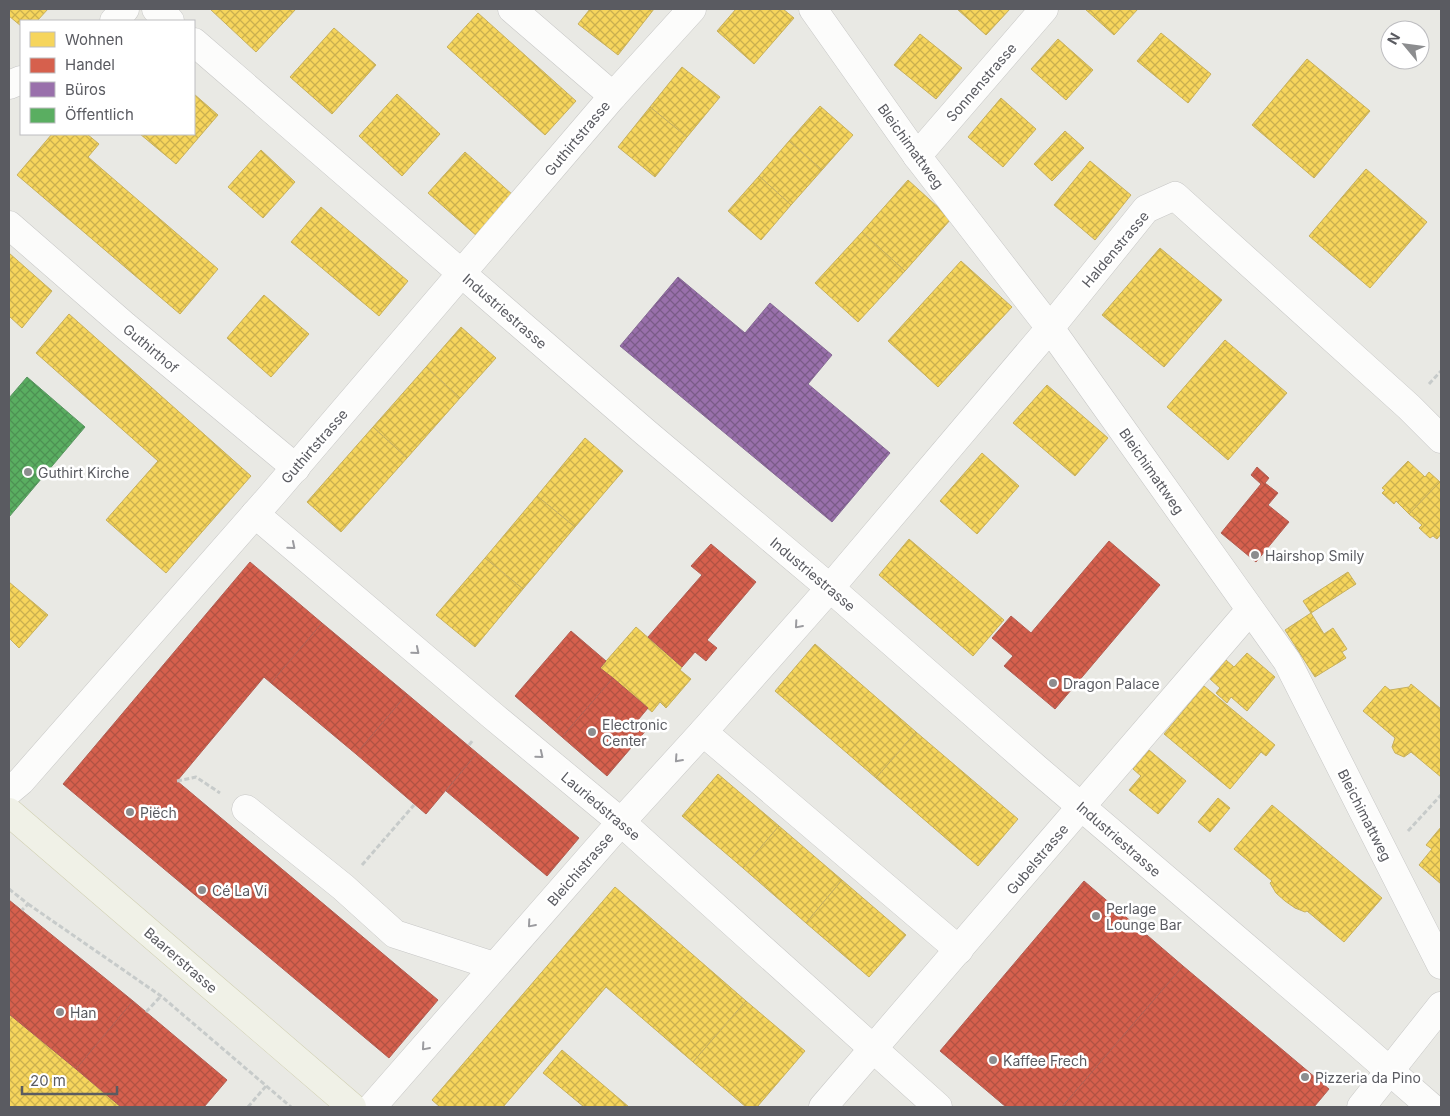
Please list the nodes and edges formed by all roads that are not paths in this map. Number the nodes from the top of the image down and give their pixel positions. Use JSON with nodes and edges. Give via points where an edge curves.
{"nodes":[{"id":1,"x":125,"y":9,"type":"edge"},
{"id":2,"x":156,"y":9,"type":"edge"},
{"id":3,"x":512,"y":9,"type":"edge"},
{"id":4,"x":692,"y":9,"type":"edge"},
{"id":5,"x":813,"y":9,"type":"edge"},
{"id":6,"x":1044,"y":9,"type":"edge"},
{"id":7,"x":115,"y":20,"type":"edge"},
{"id":8,"x":169,"y":20,"type":"edge"},
{"id":9,"x":195,"y":43,"type":"edge"},
{"id":10,"x":613,"y":96,"type":"junction"},
{"id":11,"x":918,"y":156,"type":"junction"},
{"id":12,"x":9,"y":225,"type":"edge"},
{"id":13,"x":463,"y":274,"type":"junction"},
{"id":14,"x":1050,"y":328,"type":"junction"},
{"id":15,"x":1441,"y":439,"type":"edge"},
{"id":16,"x":296,"y":468,"type":"junction"},
{"id":17,"x":255,"y":514,"type":"junction"},
{"id":18,"x":830,"y":588,"type":"junction"},
{"id":19,"x":1250,"y":610,"type":"junction"},
{"id":20,"x":703,"y":732,"type":"junction"},
{"id":21,"x":9,"y":791,"type":"edge"},
{"id":22,"x":1082,"y":806,"type":"junction"},
{"id":23,"x":246,"y":809,"type":"road end"},
{"id":24,"x":9,"y":812,"type":"edge"},
{"id":25,"x":621,"y":822,"type":"junction"},
{"id":26,"x":959,"y":950,"type":"junction"},
{"id":27,"x":1441,"y":965,"type":"edge"},
{"id":28,"x":494,"y":966,"type":"junction"},
{"id":29,"x":1441,"y":1006,"type":"edge"},
{"id":30,"x":873,"y":1050,"type":"junction"},
{"id":31,"x":1390,"y":1072,"type":"junction"},
{"id":32,"x":352,"y":1107,"type":"edge"},
{"id":33,"x":372,"y":1107,"type":"edge"},
{"id":34,"x":823,"y":1107,"type":"edge"},
{"id":35,"x":938,"y":1107,"type":"edge"},
{"id":36,"x":1361,"y":1107,"type":"edge"},
{"id":37,"x":1431,"y":1107,"type":"edge"}],
"edges":[{"from":1,"to":7,"type":"street"},
{"from":2,"to":8,"type":"street"},
{"from":3,"to":10,"type":"street","name":"Guthirtstrasse"},
{"from":4,"to":10,"type":"street","name":"Guthirtstrasse"},
{"from":5,"to":11,"type":"street","name":"Bleichimattweg"},
{"from":6,"to":11,"type":"street","name":"Sonnenstrasse"},
{"from":9,"to":13,"type":"street","name":"Industriestrasse"},
{"from":10,"to":13,"type":"street","name":"Guthirtstrasse"},
{"from":11,"to":14,"type":"street","name":"Bleichimattweg"},
{"from":12,"to":16,"type":"street","name":"Guthirthof"},
{"from":13,"to":16,"type":"street","name":"Guthirtstrasse"},
{"from":13,"to":18,"type":"street","name":"Industriestrasse"},
{"from":14,"to":15,"type":"street","name":"Haldenstrasse","via":[[1146,209],[1175,196]]},
{"from":14,"to":18,"type":"street","name":"Haldenstrasse"},
{"from":14,"to":19,"type":"street","name":"Bleichimattweg"},
{"from":16,"to":17,"type":"street","name":"Guthirtstrasse"},
{"from":17,"to":21,"type":"street","name":"Guthirtstrasse"},
{"from":17,"to":25,"type":"street","name":"Lauriedstrasse","one_way":true},
{"from":18,"to":20,"type":"street","name":"Bleichistrasse","one_way":true},
{"from":18,"to":22,"type":"street","name":"Industriestrasse"},
{"from":19,"to":22,"type":"street","name":"Gubelstrasse"},
{"from":19,"to":27,"type":"street","name":"Bleichimattweg","via":[[1287,661]]},
{"from":20,"to":25,"type":"street","name":"Bleichistrasse","one_way":true},
{"from":20,"to":26,"type":"street"},
{"from":22,"to":26,"type":"street","name":"Gubelstrasse"},
{"from":22,"to":31,"type":"street","name":"Industriestrasse"},
{"from":23,"to":28,"type":"street","via":[[343,887],[395,934]]},
{"from":24,"to":32,"type":"main road","name":"Baarerstrasse"},
{"from":25,"to":28,"type":"street","name":"Bleichistrasse","one_way":true},
{"from":25,"to":30,"type":"street","name":"Lauriedstrasse"},
{"from":26,"to":30,"type":"street","name":"Gubelstrasse"},
{"from":28,"to":33,"type":"street","name":"Bleichistrasse","one_way":true},
{"from":29,"to":31,"type":"street"},
{"from":30,"to":34,"type":"street","name":"Gubelstrasse"},
{"from":30,"to":35,"type":"street","name":"Lauriedstrasse"},
{"from":31,"to":36,"type":"street"},
{"from":31,"to":37,"type":"street","name":"Industriestrasse"}]}
